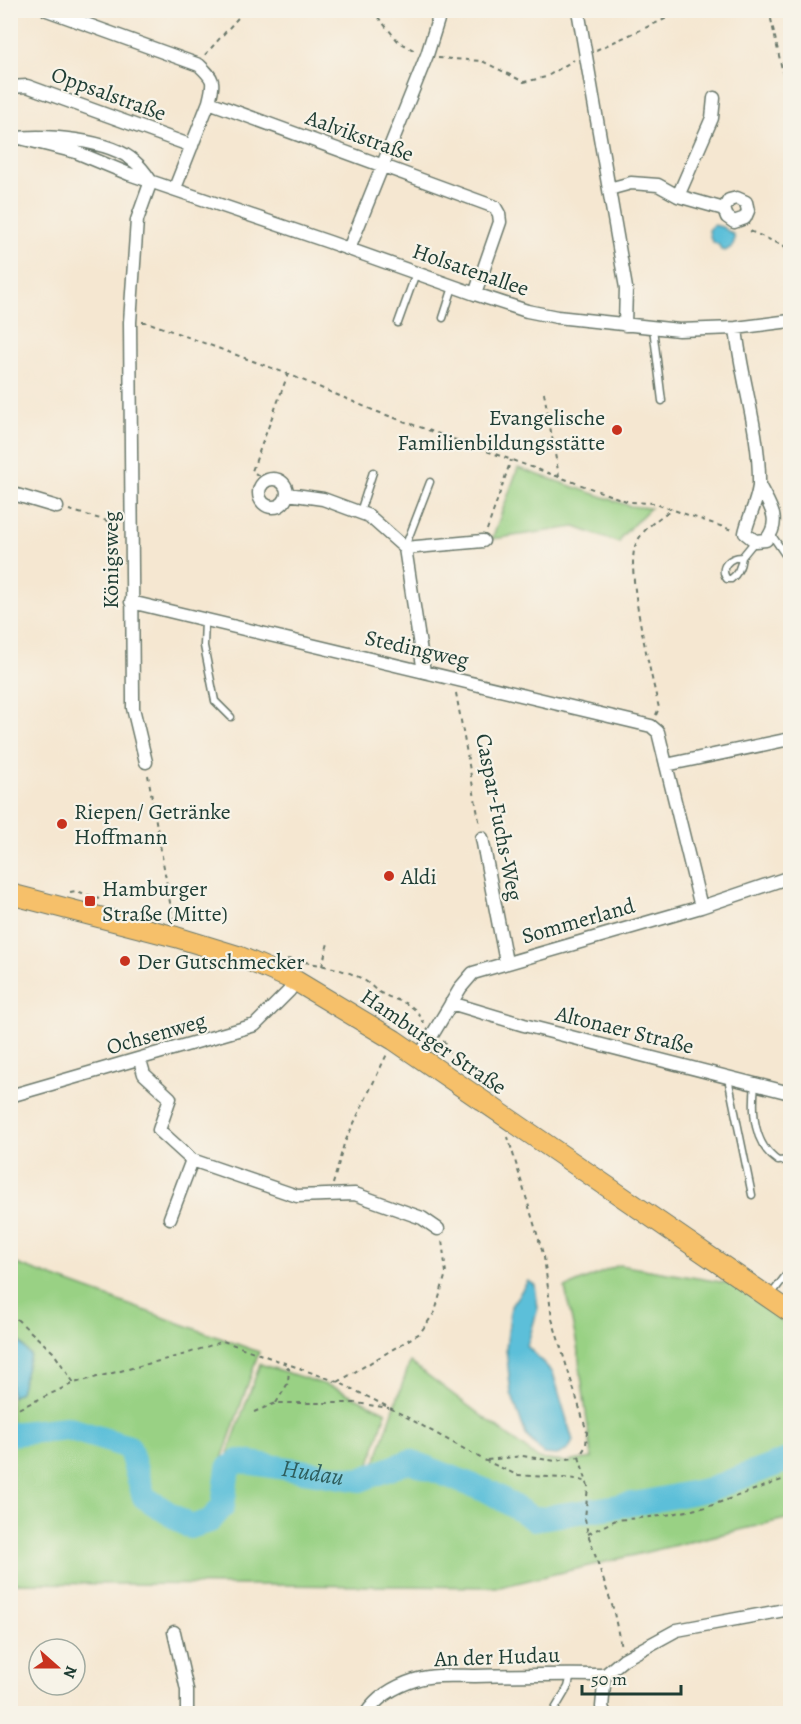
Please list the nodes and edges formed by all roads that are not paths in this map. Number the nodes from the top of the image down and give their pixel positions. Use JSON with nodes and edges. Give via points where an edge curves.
{"nodes":[{"id":1,"x":47,"y":10,"type":"edge"},
{"id":2,"x":441,"y":10,"type":"edge"},
{"id":3,"x":578,"y":10,"type":"edge"},
{"id":4,"x":77,"y":16,"type":"edge"},
{"id":5,"x":10,"y":87,"type":"edge"},
{"id":6,"x":714,"y":98,"type":"dead end"},
{"id":7,"x":209,"y":102,"type":"junction"},
{"id":8,"x":15,"y":138,"type":"edge"},
{"id":9,"x":192,"y":146,"type":"junction"},
{"id":10,"x":382,"y":166,"type":"junction"},
{"id":11,"x":151,"y":181,"type":"junction"},
{"id":12,"x":175,"y":188,"type":"junction"},
{"id":13,"x":609,"y":189,"type":"junction"},
{"id":14,"x":678,"y":196,"type":"junction"},
{"id":15,"x":724,"y":209,"type":"junction"},
{"id":16,"x":349,"y":249,"type":"junction"},
{"id":17,"x":416,"y":273,"type":"junction"},
{"id":18,"x":453,"y":287,"type":"junction"},
{"id":19,"x":475,"y":294,"type":"junction"},
{"id":20,"x":443,"y":318,"type":"dead end"},
{"id":21,"x":790,"y":321,"type":"edge"},
{"id":22,"x":398,"y":323,"type":"dead end"},
{"id":23,"x":625,"y":325,"type":"junction"},
{"id":24,"x":653,"y":328,"type":"junction"},
{"id":25,"x":736,"y":328,"type":"junction"},
{"id":26,"x":662,"y":400,"type":"dead end"},
{"id":27,"x":373,"y":472,"type":"dead end"},
{"id":28,"x":430,"y":482,"type":"dead end"},
{"id":29,"x":760,"y":487,"type":"junction"},
{"id":30,"x":10,"y":493,"type":"edge"},
{"id":31,"x":288,"y":494,"type":"junction"},
{"id":32,"x":57,"y":507,"type":"road end"},
{"id":33,"x":360,"y":513,"type":"junction"},
{"id":34,"x":771,"y":534,"type":"junction"},
{"id":35,"x":483,"y":541,"type":"road end"},
{"id":36,"x":756,"y":541,"type":"junction"},
{"id":37,"x":405,"y":548,"type":"junction"},
{"id":38,"x":742,"y":557,"type":"dead end"},
{"id":39,"x":790,"y":562,"type":"edge"},
{"id":40,"x":131,"y":602,"type":"junction"},
{"id":41,"x":205,"y":620,"type":"junction"},
{"id":42,"x":424,"y":672,"type":"junction"},
{"id":43,"x":231,"y":717,"type":"dead end"},
{"id":44,"x":790,"y":739,"type":"edge"},
{"id":45,"x":146,"y":762,"type":"road end"},
{"id":46,"x":666,"y":765,"type":"junction"},
{"id":47,"x":482,"y":838,"type":"road end"},
{"id":48,"x":790,"y":877,"type":"edge"},
{"id":49,"x":10,"y":894,"type":"edge"},
{"id":50,"x":701,"y":907,"type":"junction"},
{"id":51,"x":507,"y":962,"type":"junction"},
{"id":52,"x":296,"y":981,"type":"junction"},
{"id":53,"x":451,"y":1003,"type":"junction"},
{"id":54,"x":419,"y":1057,"type":"junction"},
{"id":55,"x":140,"y":1060,"type":"junction"},
{"id":56,"x":728,"y":1077,"type":"junction"},
{"id":57,"x":755,"y":1084,"type":"junction"},
{"id":58,"x":790,"y":1093,"type":"edge"},
{"id":59,"x":10,"y":1096,"type":"edge"},
{"id":60,"x":192,"y":1160,"type":"junction"},
{"id":61,"x":790,"y":1160,"type":"edge"},
{"id":62,"x":752,"y":1196,"type":"dead end"},
{"id":63,"x":170,"y":1218,"type":"dead end"},
{"id":64,"x":438,"y":1229,"type":"road end"},
{"id":65,"x":790,"y":1270,"type":"edge"},
{"id":66,"x":769,"y":1297,"type":"junction"},
{"id":67,"x":790,"y":1312,"type":"edge"},
{"id":68,"x":790,"y":1609,"type":"edge"},
{"id":69,"x":174,"y":1632,"type":"dead end"},
{"id":70,"x":572,"y":1675,"type":"junction"},
{"id":71,"x":604,"y":1676,"type":"junction"},
{"id":72,"x":187,"y":1713,"type":"edge"},
{"id":73,"x":366,"y":1713,"type":"edge"},
{"id":74,"x":552,"y":1713,"type":"edge"},
{"id":75,"x":605,"y":1713,"type":"edge"}],
"edges":[{"from":1,"to":4,"type":"street"},
{"from":2,"to":10,"type":"street","via":[[427,56]]},
{"from":3,"to":13,"type":"street"},
{"from":4,"to":7,"type":"street","via":[[199,65],[211,76]]},
{"from":5,"to":9,"type":"street","name":"Oppsalstraße","via":[[27,86]]},
{"from":6,"to":14,"type":"street","via":[[712,118]]},
{"from":7,"to":9,"type":"street"},
{"from":7,"to":10,"type":"street","name":"Aalvikstraße"},
{"from":8,"to":11,"type":"street","name":"Holsatenallee","via":[[76,152]]},
{"from":9,"to":12,"type":"street"},
{"from":10,"to":16,"type":"street"},
{"from":10,"to":19,"type":"street","name":"Aalvikstraße","via":[[495,207],[500,222]]},
{"from":11,"to":12,"type":"street","name":"Holsatenallee"},
{"from":11,"to":40,"type":"street","name":"Königsweg","via":[[137,220],[130,322]]},
{"from":12,"to":16,"type":"street","name":"Holsatenallee"},
{"from":13,"to":14,"type":"street","via":[[631,183],[658,185]]},
{"from":13,"to":23,"type":"street","via":[[626,288]]},
{"from":14,"to":15,"type":"street"},
{"from":15,"to":15,"type":"street","via":[[730,220],[741,221],[748,206],[744,200],[733,198]]},
{"from":16,"to":17,"type":"street","name":"Holsatenallee"},
{"from":17,"to":18,"type":"street","name":"Holsatenallee"},
{"from":17,"to":22,"type":"lane"},
{"from":18,"to":19,"type":"street","name":"Holsatenallee"},
{"from":18,"to":20,"type":"lane"},
{"from":19,"to":23,"type":"street","name":"Holsatenallee","via":[[527,311]]},
{"from":21,"to":25,"type":"street","name":"Holsatenallee"},
{"from":23,"to":24,"type":"street","name":"Holsatenallee"},
{"from":24,"to":25,"type":"street","name":"Holsatenallee"},
{"from":24,"to":26,"type":"lane"},
{"from":25,"to":29,"type":"street"},
{"from":27,"to":33,"type":"lane"},
{"from":28,"to":37,"type":"lane"},
{"from":29,"to":34,"type":"street","via":[[773,513]]},
{"from":29,"to":36,"type":"street","via":[[745,533]]},
{"from":30,"to":32,"type":"street"},
{"from":31,"to":31,"type":"street","via":[[275,508],[266,506],[259,493],[266,481],[279,480]]},
{"from":31,"to":33,"type":"street","via":[[323,499]]},
{"from":33,"to":37,"type":"street","via":[[369,516]]},
{"from":34,"to":36,"type":"street","via":[[766,540]]},
{"from":34,"to":39,"type":"lane"},
{"from":35,"to":37,"type":"street"},
{"from":36,"to":38,"type":"lane"},
{"from":37,"to":42,"type":"street"},
{"from":40,"to":41,"type":"street","name":"Stedingweg"},
{"from":40,"to":45,"type":"street","name":"Königsweg","via":[[133,708]]},
{"from":41,"to":42,"type":"street","name":"Stedingweg"},
{"from":41,"to":43,"type":"lane","via":[[204,645],[215,701]]},
{"from":42,"to":46,"type":"street","name":"Stedingweg","via":[[651,726],[658,732]]},
{"from":44,"to":46,"type":"street"},
{"from":46,"to":50,"type":"street"},
{"from":47,"to":51,"type":"street","name":"Caspar-Fuchs-Weg"},
{"from":48,"to":50,"type":"street","name":"Sommerland"},
{"from":49,"to":52,"type":"main road","name":"Hamburger Straße","via":[[176,937],[238,956]]},
{"from":50,"to":51,"type":"street","name":"Sommerland"},
{"from":51,"to":53,"type":"street","name":"Sommerland","via":[[473,973]]},
{"from":52,"to":54,"type":"main road","name":"Hamburger Straße"},
{"from":52,"to":55,"type":"street","name":"Ochsenweg","via":[[255,1025]]},
{"from":53,"to":54,"type":"street","name":"Sommerland"},
{"from":53,"to":56,"type":"street","name":"Altonaer Straße"},
{"from":54,"to":66,"type":"main road","name":"Hamburger Straße"},
{"from":55,"to":59,"type":"street","name":"Ochsenweg"},
{"from":55,"to":60,"type":"street","via":[[144,1074],[170,1098],[159,1130]]},
{"from":56,"to":57,"type":"street","name":"Altonaer Straße"},
{"from":56,"to":62,"type":"lane"},
{"from":57,"to":58,"type":"street","name":"Altonaer Straße"},
{"from":57,"to":61,"type":"lane","via":[[755,1125],[767,1154],[778,1161]]},
{"from":60,"to":63,"type":"street"},
{"from":60,"to":64,"type":"street","via":[[297,1196],[355,1194],[422,1218]]},
{"from":65,"to":66,"type":"lane"},
{"from":66,"to":67,"type":"main road","name":"Hamburger Straße"},
{"from":68,"to":71,"type":"street","via":[[677,1630],[624,1659]]},
{"from":69,"to":72,"type":"street","via":[[187,1690]]},
{"from":70,"to":71,"type":"street","name":"An der Hudau"},
{"from":70,"to":73,"type":"street","name":"An der Hudau","via":[[416,1680],[394,1689]]},
{"from":70,"to":74,"type":"lane"},
{"from":71,"to":75,"type":"street"}]}
